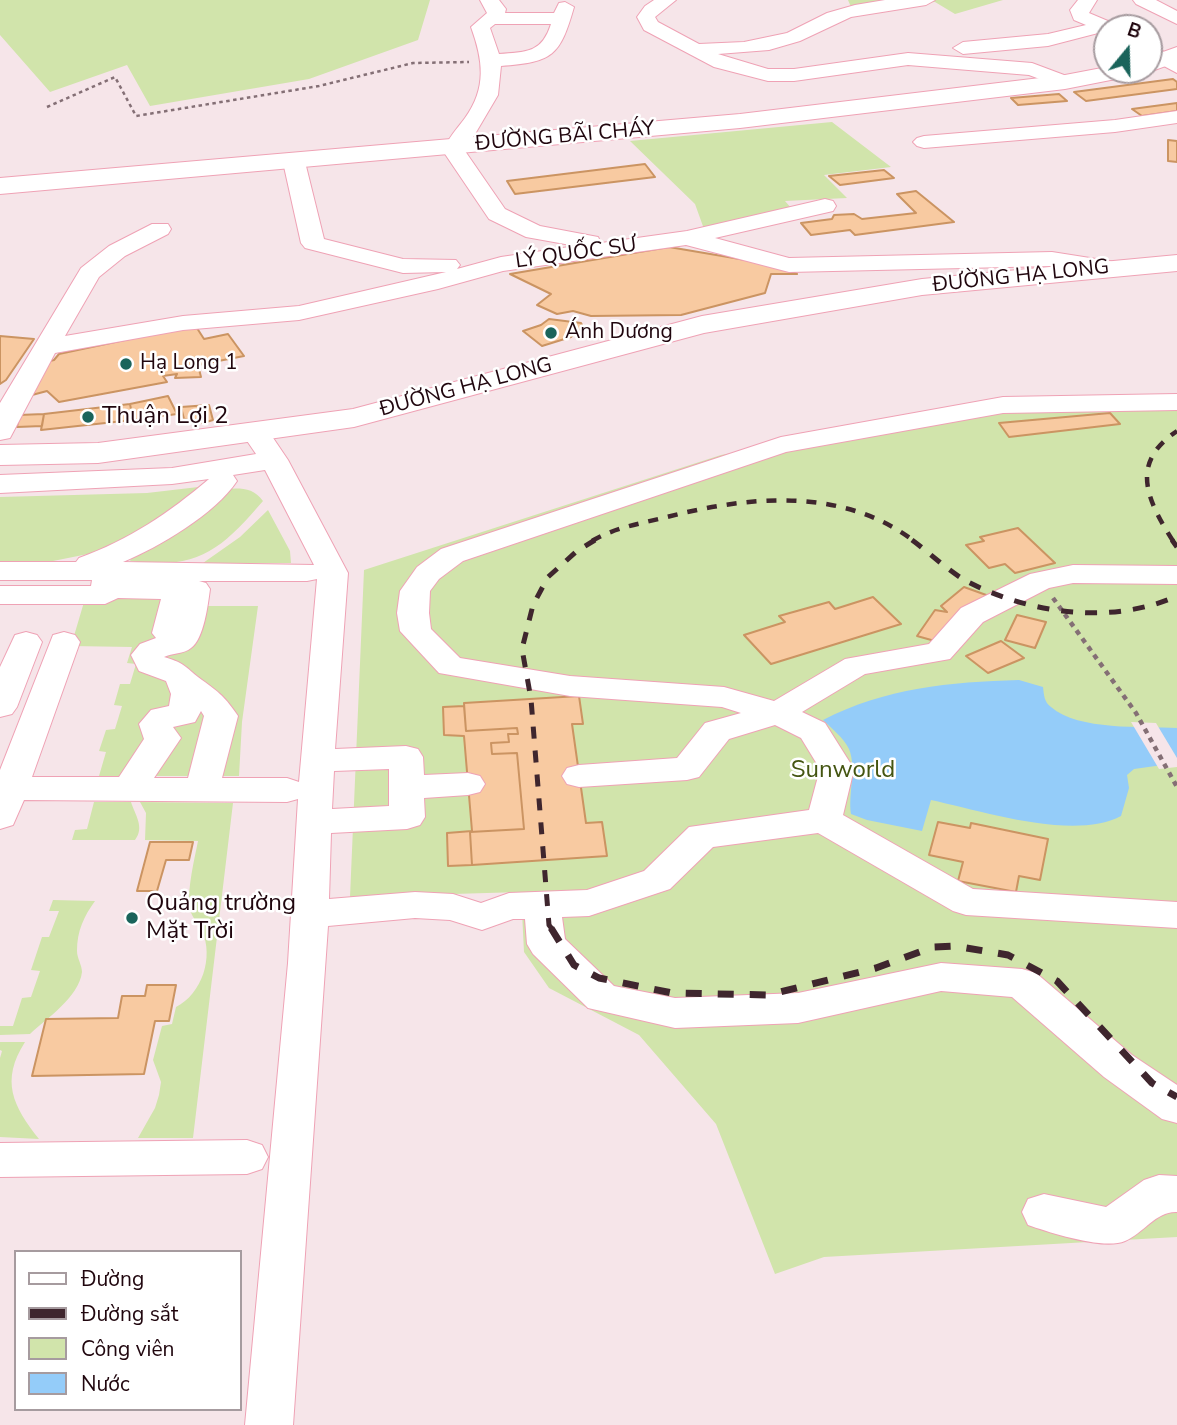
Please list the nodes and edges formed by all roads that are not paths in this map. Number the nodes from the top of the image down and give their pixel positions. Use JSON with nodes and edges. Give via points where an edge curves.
{"nodes":[{"id":1,"x":667,"y":0,"type":"edge"},
{"id":2,"x":926,"y":0,"type":"edge"},
{"id":3,"x":1087,"y":0,"type":"edge"},
{"id":4,"x":1142,"y":0,"type":"edge"},
{"id":5,"x":490,"y":9,"type":"edge"},
{"id":6,"x":1177,"y":18,"type":"edge"},
{"id":7,"x":1093,"y":22,"type":"edge"},
{"id":8,"x":1093,"y":30,"type":"edge"},
{"id":9,"x":957,"y":34,"type":"dead end"},
{"id":10,"x":978,"y":47,"type":"junction"},
{"id":11,"x":695,"y":48,"type":"junction"},
{"id":12,"x":919,"y":50,"type":"dead end"},
{"id":13,"x":491,"y":61,"type":"junction"},
{"id":14,"x":1032,"y":69,"type":"junction"},
{"id":15,"x":1093,"y":77,"type":"edge"},
{"id":16,"x":1066,"y":82,"type":"junction"},
{"id":17,"x":1177,"y":117,"type":"edge"},
{"id":18,"x":924,"y":142,"type":"dead end"},
{"id":19,"x":456,"y":147,"type":"junction"},
{"id":20,"x":294,"y":162,"type":"junction"},
{"id":21,"x":0,"y":186,"type":"edge"},
{"id":22,"x":825,"y":206,"type":"dead end"},
{"id":23,"x":160,"y":229,"type":"dead end"},
{"id":24,"x":686,"y":238,"type":"junction"},
{"id":25,"x":623,"y":247,"type":"junction"},
{"id":26,"x":1177,"y":263,"type":"edge"},
{"id":27,"x":501,"y":264,"type":"junction"},
{"id":28,"x":1109,"y":268,"type":"junction"},
{"id":29,"x":47,"y":347,"type":"junction"},
{"id":30,"x":1177,"y":402,"type":"edge"},
{"id":31,"x":0,"y":432,"type":"edge"},
{"id":32,"x":264,"y":446,"type":"junction"},
{"id":33,"x":0,"y":455,"type":"edge"},
{"id":34,"x":223,"y":481,"type":"dead end"},
{"id":35,"x":0,"y":484,"type":"edge"},
{"id":36,"x":68,"y":571,"type":"junction"},
{"id":37,"x":307,"y":572,"type":"dead end"},
{"id":38,"x":1177,"y":575,"type":"edge"},
{"id":39,"x":107,"y":580,"type":"junction"},
{"id":40,"x":11,"y":583,"type":"edge"},
{"id":41,"x":175,"y":690,"type":"junction"},
{"id":42,"x":0,"y":707,"type":"edge"},
{"id":43,"x":778,"y":713,"type":"junction"},
{"id":44,"x":317,"y":761,"type":"junction"},
{"id":45,"x":579,"y":776,"type":"dead end"},
{"id":46,"x":468,"y":783,"type":"dead end"},
{"id":47,"x":407,"y":787,"type":"junction"},
{"id":48,"x":3,"y":789,"type":"edge"},
{"id":49,"x":131,"y":789,"type":"junction"},
{"id":50,"x":202,"y":790,"type":"junction"},
{"id":51,"x":287,"y":790,"type":"dead end"},
{"id":52,"x":824,"y":820,"type":"junction"},
{"id":53,"x":314,"y":822,"type":"junction"},
{"id":54,"x":542,"y":904,"type":"junction"},
{"id":55,"x":310,"y":914,"type":"junction"},
{"id":56,"x":1177,"y":915,"type":"edge"},
{"id":57,"x":1177,"y":1107,"type":"edge"},
{"id":58,"x":247,"y":1157,"type":"dead end"},
{"id":59,"x":0,"y":1160,"type":"edge"},
{"id":60,"x":1177,"y":1194,"type":"edge"},
{"id":61,"x":1044,"y":1212,"type":"dead end"},
{"id":62,"x":269,"y":1425,"type":"edge"}],
"edges":[{"from":1,"to":11,"type":"street","via":[[646,17],[651,26]]},
{"from":2,"to":11,"type":"street","via":[[847,12],[775,44]]},
{"from":3,"to":7,"type":"street","via":[[1080,16]]},
{"from":4,"to":6,"type":"street"},
{"from":5,"to":13,"type":"street","via":[[480,27]]},
{"from":5,"to":13,"type":"street","via":[[564,13],[548,49]]},
{"from":8,"to":10,"type":"street"},
{"from":9,"to":10,"type":"street"},
{"from":10,"to":12,"type":"street"},
{"from":10,"to":14,"type":"street"},
{"from":11,"to":14,"type":"street","via":[[721,63],[768,75],[908,59]]},
{"from":13,"to":19,"type":"street","via":[[491,93]]},
{"from":14,"to":16,"type":"street"},
{"from":15,"to":16,"type":"main road","name":"ĐƯỜNG BÃI CHÁY"},
{"from":16,"to":19,"type":"main road","name":"ĐƯỜNG BÃI CHÁY","via":[[740,121]]},
{"from":17,"to":18,"type":"street"},
{"from":19,"to":20,"type":"main road","name":"ĐƯỜNG BÃI CHÁY"},
{"from":19,"to":25,"type":"street","via":[[455,153],[497,214],[534,232]]},
{"from":20,"to":21,"type":"main road","name":"ĐƯỜNG BÃI CHÁY"},
{"from":20,"to":27,"type":"street","via":[[313,243],[403,266]]},
{"from":22,"to":24,"type":"street"},
{"from":23,"to":29,"type":"street","via":[[117,251],[89,273]]},
{"from":24,"to":25,"type":"street","name":"LÝ QUỐC SƯ"},
{"from":24,"to":28,"type":"street","name":"LÝ QUỐC SƯ","via":[[789,265],[1052,259]]},
{"from":25,"to":27,"type":"street","name":"LÝ QUỐC SƯ"},
{"from":26,"to":28,"type":"main road","name":"ĐƯỜNG HẠ LONG"},
{"from":27,"to":29,"type":"street","name":"LÝ QUỐC SƯ","via":[[299,313],[183,323]]},
{"from":28,"to":32,"type":"main road","name":"ĐƯỜNG HẠ LONG","via":[[922,287],[702,326]]},
{"from":29,"to":31,"type":"street"},
{"from":30,"to":43,"type":"street","via":[[1003,405],[780,444],[452,555],[428,573],[415,591],[416,631],[450,666],[570,686],[723,697]]},
{"from":32,"to":33,"type":"main road","name":"ĐƯỜNG HẠ LONG"},
{"from":32,"to":35,"type":"street","via":[[172,476]]},
{"from":32,"to":44,"type":"street","via":[[332,573]]},
{"from":34,"to":36,"type":"street","via":[[179,520],[129,551]]},
{"from":36,"to":39,"type":"street"},
{"from":36,"to":40,"type":"street"},
{"from":37,"to":39,"type":"street"},
{"from":38,"to":43,"type":"street","via":[[1073,575],[1041,580],[972,615],[939,652],[856,666]]},
{"from":39,"to":40,"type":"street","via":[[105,595]]},
{"from":39,"to":41,"type":"street","via":[[179,590],[168,633],[176,632],[189,589],[195,589]]},
{"from":41,"to":49,"type":"street"},
{"from":41,"to":50,"type":"street","via":[[209,699],[221,716]]},
{"from":42,"to":48,"type":"street","via":[[46,642]]},
{"from":43,"to":45,"type":"street","via":[[717,731],[687,769]]},
{"from":43,"to":52,"type":"street","via":[[813,731],[837,769]]},
{"from":44,"to":47,"type":"street","via":[[406,757]]},
{"from":44,"to":53,"type":"street"},
{"from":46,"to":47,"type":"street"},
{"from":47,"to":53,"type":"street","via":[[407,817]]},
{"from":48,"to":49,"type":"street"},
{"from":49,"to":50,"type":"street"},
{"from":50,"to":51,"type":"street"},
{"from":52,"to":54,"type":"street","via":[[702,836],[657,880],[589,903]]},
{"from":52,"to":56,"type":"street","via":[[966,902]]},
{"from":53,"to":55,"type":"street"},
{"from":54,"to":55,"type":"street","via":[[509,906],[482,917],[453,907],[415,905]]},
{"from":54,"to":57,"type":"street","via":[[546,944],[602,998],[675,1013],[799,1008],[941,976],[1022,982],[1118,1066]]},
{"from":55,"to":62,"type":"street"},
{"from":58,"to":59,"type":"street"},
{"from":60,"to":61,"type":"street","via":[[1159,1193],[1112,1227]]}]}
